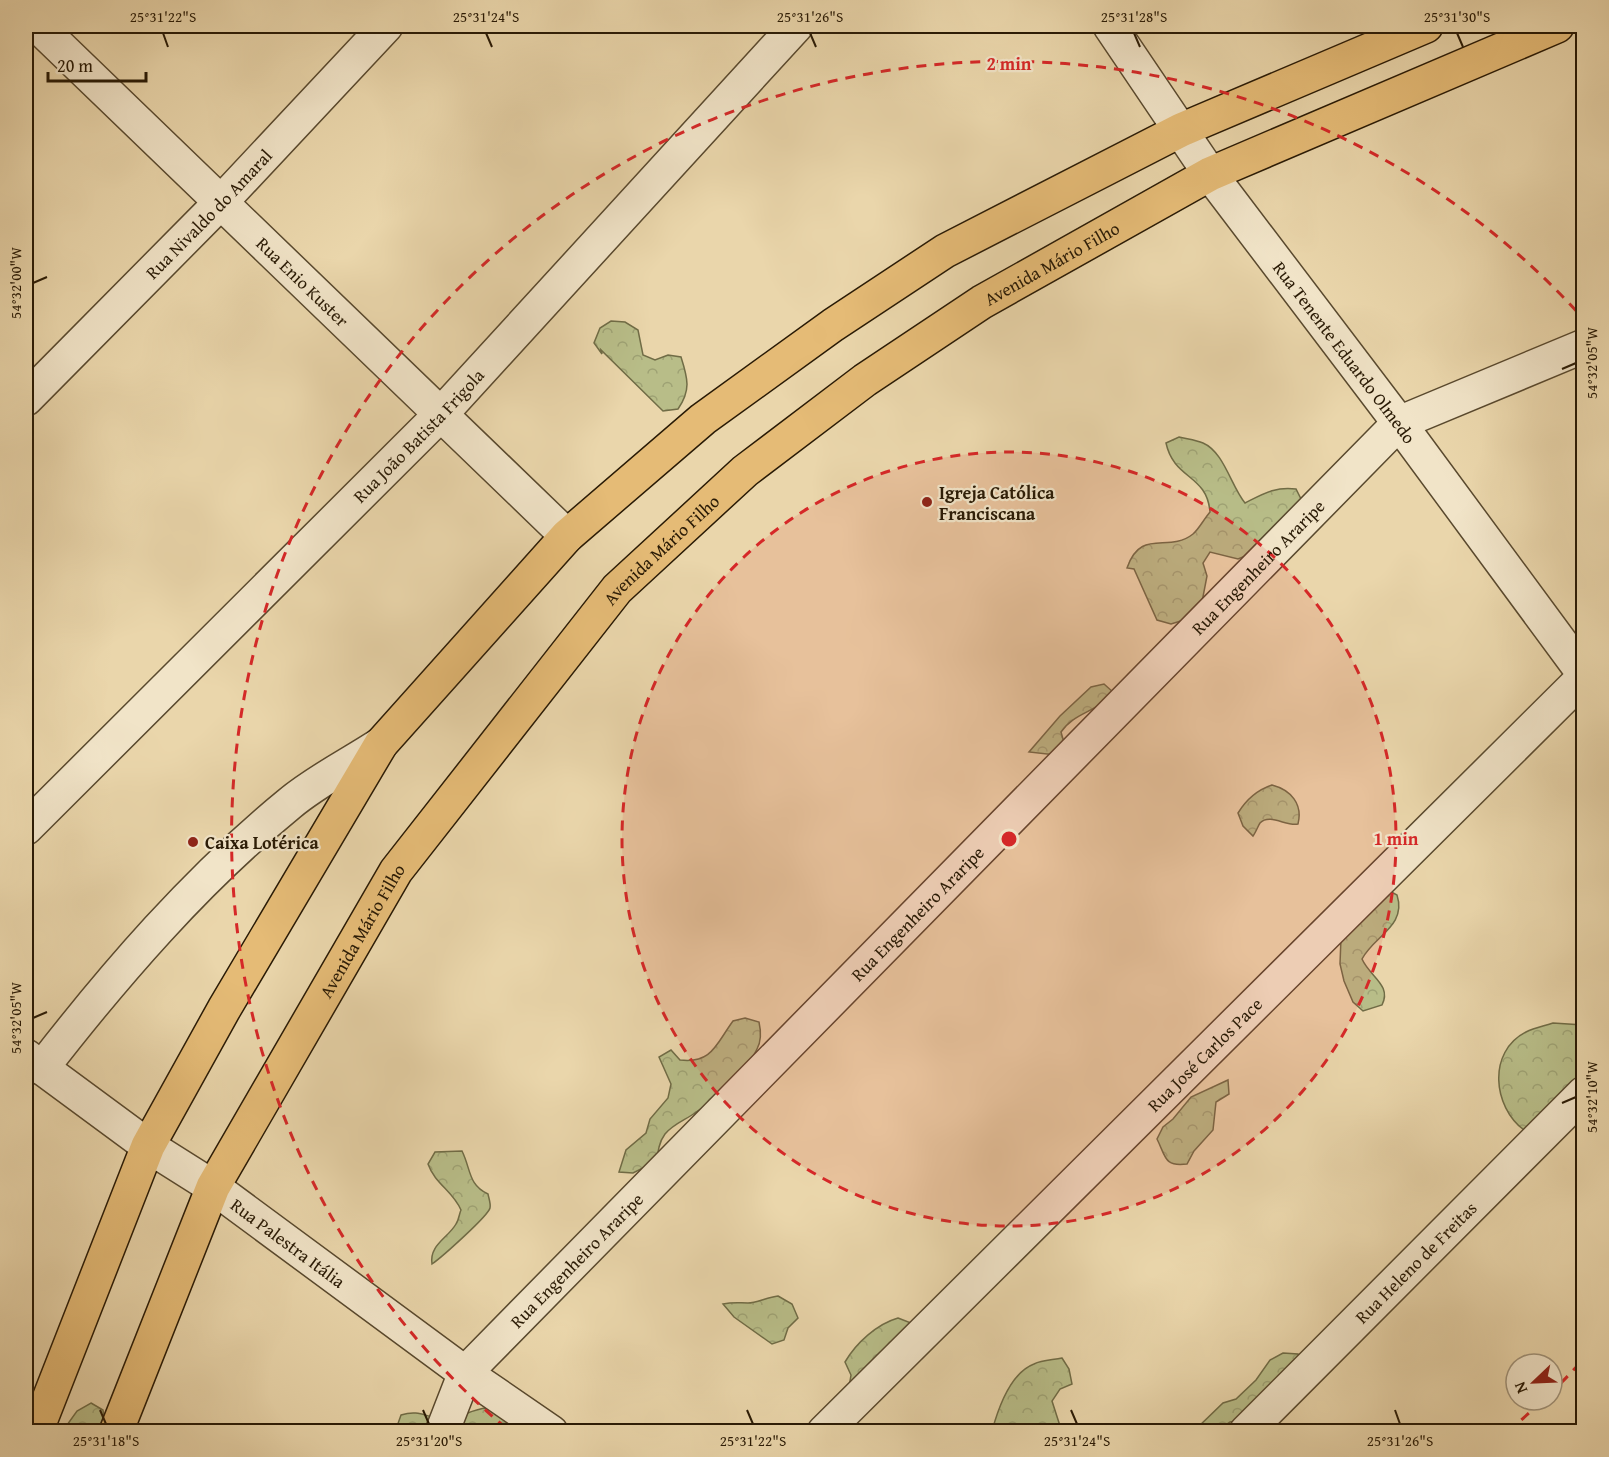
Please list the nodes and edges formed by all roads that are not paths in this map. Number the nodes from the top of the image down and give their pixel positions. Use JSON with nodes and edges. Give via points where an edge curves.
{"nodes":[{"id":1,"x":38,"y":26,"type":"edge"},
{"id":2,"x":386,"y":26,"type":"edge"},
{"id":3,"x":796,"y":26,"type":"edge"},
{"id":4,"x":1110,"y":26,"type":"edge"},
{"id":5,"x":1426,"y":26,"type":"edge"},
{"id":6,"x":1557,"y":26,"type":"edge"},
{"id":7,"x":1180,"y":130,"type":"junction"},
{"id":8,"x":1210,"y":174,"type":"junction"},
{"id":9,"x":222,"y":201,"type":"junction"},
{"id":10,"x":1584,"y":346,"type":"edge"},
{"id":11,"x":26,"y":399,"type":"edge"},
{"id":12,"x":441,"y":414,"type":"junction"},
{"id":13,"x":1399,"y":423,"type":"junction"},
{"id":14,"x":567,"y":536,"type":"junction"},
{"id":15,"x":1584,"y":676,"type":"edge"},
{"id":16,"x":381,"y":744,"type":"junction"},
{"id":17,"x":26,"y":828,"type":"edge"},
{"id":18,"x":34,"y":1062,"type":"edge"},
{"id":19,"x":1584,"y":1093,"type":"edge"},
{"id":20,"x":148,"y":1146,"type":"junction"},
{"id":21,"x":213,"y":1187,"type":"junction"},
{"id":22,"x":465,"y":1373,"type":"junction"},
{"id":23,"x":36,"y":1431,"type":"edge"},
{"id":24,"x":116,"y":1431,"type":"edge"},
{"id":25,"x":442,"y":1431,"type":"edge"},
{"id":26,"x":551,"y":1431,"type":"edge"},
{"id":27,"x":824,"y":1431,"type":"edge"},
{"id":28,"x":1246,"y":1431,"type":"edge"}],
"edges":[{"from":1,"to":9,"type":"street","name":"Rua Enio Kuster"},
{"from":2,"to":9,"type":"street","name":"Rua Nivaldo do Amaral"},
{"from":3,"to":12,"type":"street","name":"Rua João Batista Frigola"},
{"from":4,"to":7,"type":"street","name":"Rua Tenente Eduardo Olmedo"},
{"from":5,"to":7,"type":"main road"},
{"from":6,"to":8,"type":"main road","name":"Avenida Mário Filho"},
{"from":7,"to":8,"type":"street","name":"Rua Tenente Eduardo Olmedo"},
{"from":7,"to":14,"type":"main road","via":[[936,257],[833,325],[703,419]]},
{"from":8,"to":13,"type":"street","name":"Rua Tenente Eduardo Olmedo"},
{"from":8,"to":21,"type":"main road","name":"Avenida Mário Filho","via":[[982,302],[865,380],[745,471],[617,589],[396,872]]},
{"from":9,"to":11,"type":"street","name":"Rua Nivaldo do Amaral"},
{"from":9,"to":12,"type":"street","name":"Rua Enio Kuster"},
{"from":10,"to":13,"type":"street","name":"Rua Engenheiro Araripe"},
{"from":12,"to":14,"type":"street","name":"Rua Enio Kuster"},
{"from":12,"to":17,"type":"street","name":"Rua João Batista Frigola"},
{"from":13,"to":15,"type":"street","name":"Rua Tenente Eduardo Olmedo"},
{"from":13,"to":22,"type":"street","name":"Rua Engenheiro Araripe"},
{"from":14,"to":16,"type":"main road"},
{"from":15,"to":27,"type":"street","name":"Rua José Carlos Pace"},
{"from":16,"to":18,"type":"street","via":[[290,803],[225,861]]},
{"from":16,"to":20,"type":"main road"},
{"from":18,"to":20,"type":"street","name":"Rua Palestra Itália"},
{"from":19,"to":28,"type":"street","name":"Rua Heleno de Freitas"},
{"from":20,"to":21,"type":"street","name":"Rua Palestra Itália"},
{"from":20,"to":23,"type":"main road"},
{"from":21,"to":22,"type":"street","name":"Rua Palestra Itália"},
{"from":21,"to":24,"type":"main road","name":"Avenida Mário Filho"},
{"from":22,"to":25,"type":"street","name":"Rua Engenheiro Araripe"},
{"from":22,"to":26,"type":"street","name":"Rua Palestra Itália"}]}
